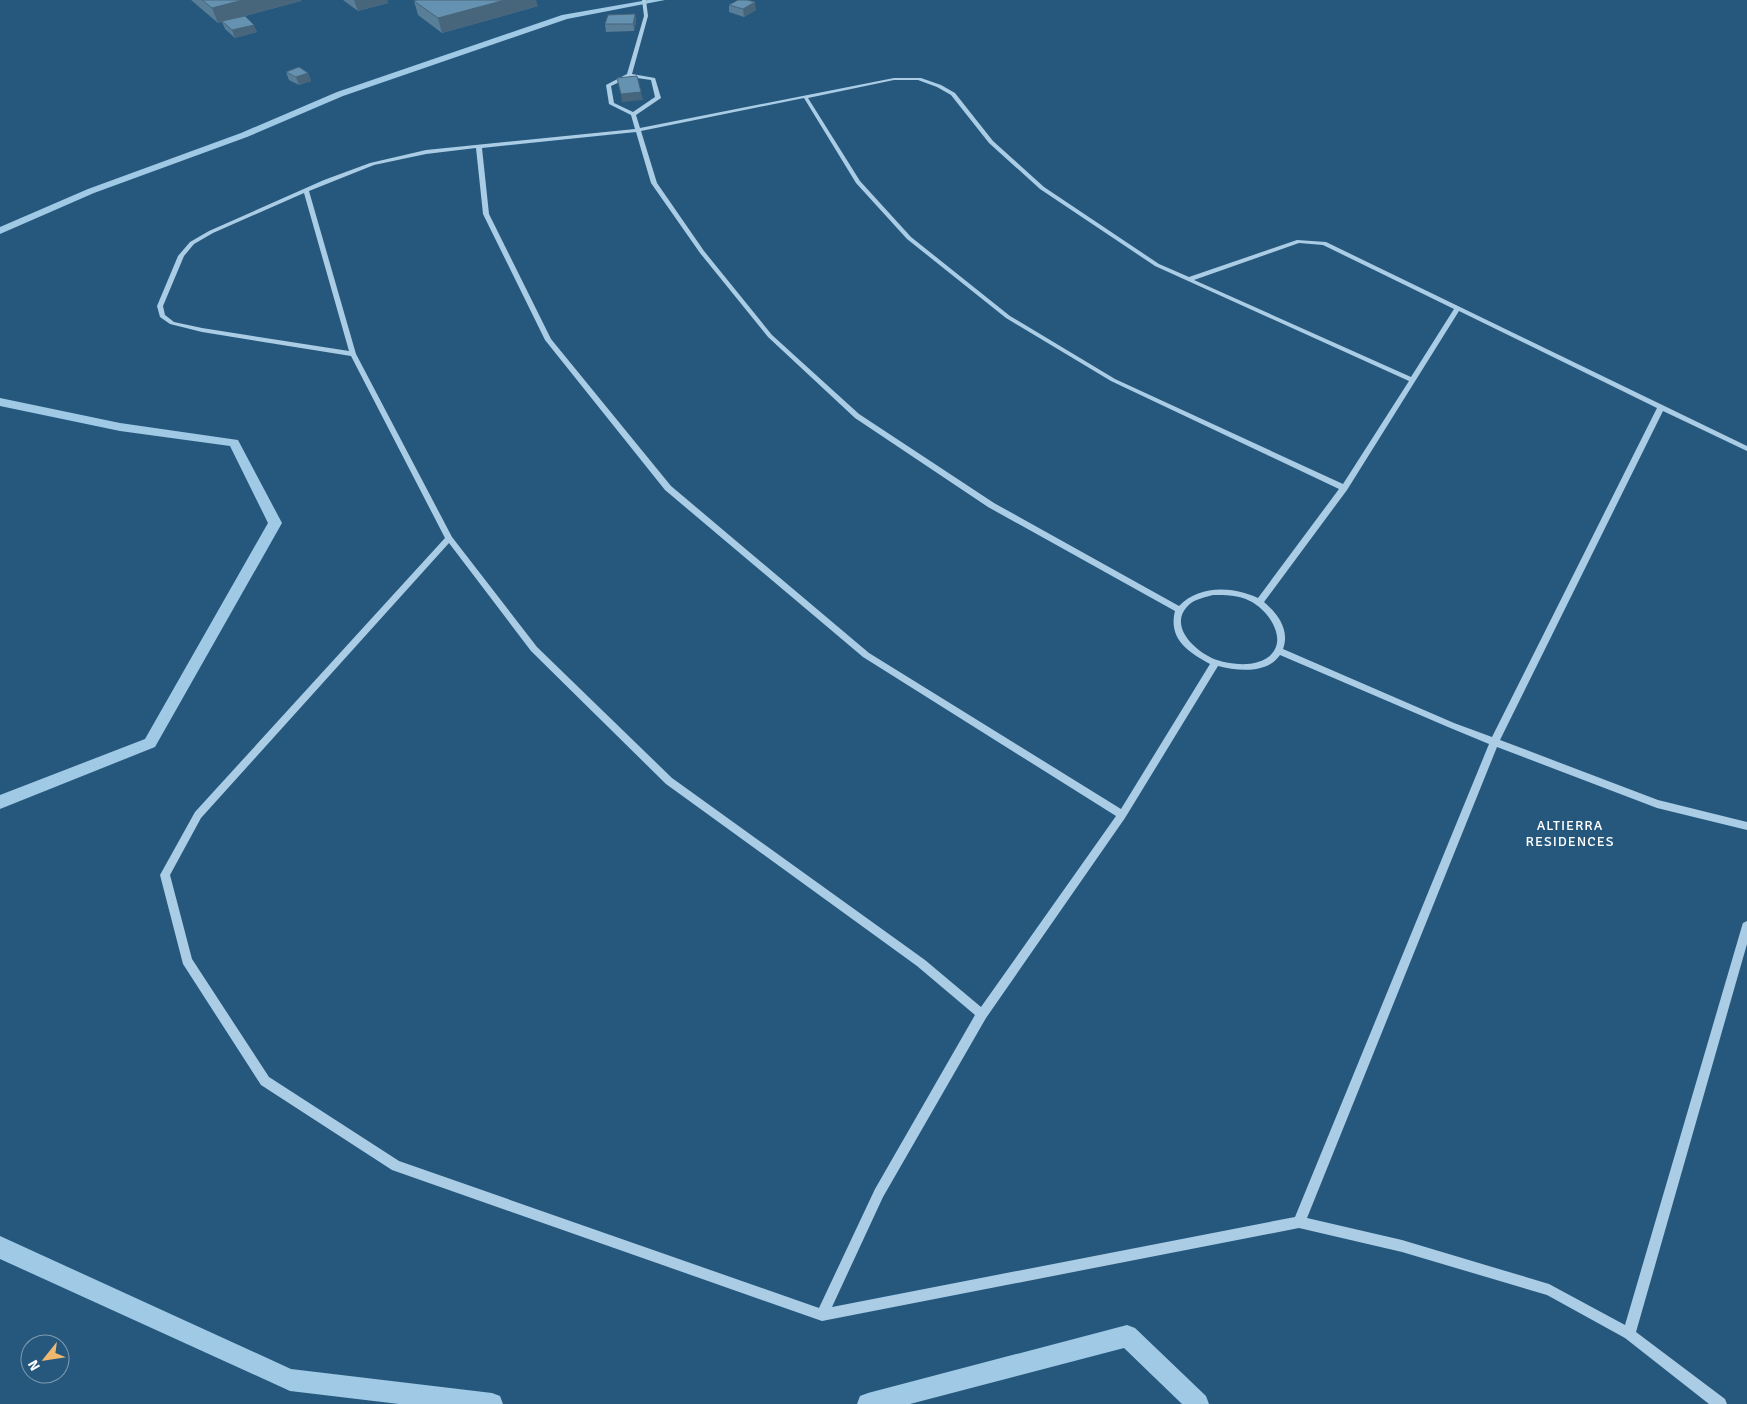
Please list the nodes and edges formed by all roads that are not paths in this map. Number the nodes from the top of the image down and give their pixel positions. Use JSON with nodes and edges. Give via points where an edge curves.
{"nodes":[{"id":1,"x":644,"y":0,"type":"edge"},
{"id":2,"x":629,"y":76,"type":"junction"},
{"id":3,"x":805,"y":96,"type":"junction"},
{"id":4,"x":633,"y":114,"type":"junction"},
{"id":5,"x":638,"y":130,"type":"junction"},
{"id":6,"x":478,"y":147,"type":"junction"},
{"id":7,"x":306,"y":191,"type":"junction"},
{"id":8,"x":1190,"y":280,"type":"junction"},
{"id":9,"x":1457,"y":310,"type":"junction"},
{"id":10,"x":352,"y":354,"type":"junction"},
{"id":11,"x":1412,"y":380,"type":"junction"},
{"id":12,"x":1661,"y":407,"type":"junction"},
{"id":13,"x":1747,"y":449,"type":"edge"},
{"id":14,"x":1344,"y":488,"type":"junction"},
{"id":15,"x":449,"y":538,"type":"junction"},
{"id":16,"x":1259,"y":602,"type":"junction"},
{"id":17,"x":1179,"y":610,"type":"junction"},
{"id":18,"x":1279,"y":651,"type":"junction"},
{"id":19,"x":1215,"y":664,"type":"junction"},
{"id":20,"x":1495,"y":741,"type":"junction"},
{"id":21,"x":1122,"y":815,"type":"junction"},
{"id":22,"x":1747,"y":826,"type":"edge"},
{"id":23,"x":1747,"y":926,"type":"edge"},
{"id":24,"x":982,"y":1014,"type":"junction"},
{"id":25,"x":1299,"y":1222,"type":"junction"},
{"id":26,"x":822,"y":1315,"type":"junction"},
{"id":27,"x":1629,"y":1334,"type":"junction"},
{"id":28,"x":1720,"y":1404,"type":"edge"}],
"edges":[{"from":1,"to":2,"type":"street","via":[[646,16]]},
{"from":2,"to":4,"type":"street","via":[[608,85],[612,104]]},
{"from":2,"to":4,"type":"street","via":[[653,79],[658,98]]},
{"from":3,"to":5,"type":"street"},
{"from":3,"to":8,"type":"street","via":[[894,79],[919,79],[940,86],[953,94],[991,142],[1042,188],[1157,265]]},
{"from":3,"to":14,"type":"street","via":[[858,182],[909,238],[1008,317],[1113,380]]},
{"from":4,"to":5,"type":"street"},
{"from":5,"to":6,"type":"street"},
{"from":5,"to":17,"type":"street","via":[[654,183],[702,252],[770,336],[857,416],[991,505]]},
{"from":6,"to":7,"type":"street","via":[[426,152],[372,164]]},
{"from":6,"to":21,"type":"street","via":[[486,214],[548,340],[668,488],[866,655]]},
{"from":7,"to":10,"type":"street"},
{"from":7,"to":10,"type":"street","via":[[211,232],[192,244],[181,256],[160,306],[162,316],[172,323],[202,330]]},
{"from":8,"to":9,"type":"street","via":[[1299,241],[1324,243]]},
{"from":8,"to":11,"type":"street"},
{"from":9,"to":11,"type":"street"},
{"from":9,"to":12,"type":"street"},
{"from":10,"to":15,"type":"street"},
{"from":11,"to":14,"type":"street"},
{"from":12,"to":13,"type":"street"},
{"from":12,"to":20,"type":"street"},
{"from":14,"to":16,"type":"street"},
{"from":15,"to":24,"type":"street","via":[[534,650],[669,781],[922,963]]},
{"from":15,"to":26,"type":"street","via":[[198,815],[165,874],[186,961],[265,1081],[396,1166]]},
{"from":16,"to":17,"type":"street","via":[[1244,595],[1212,592],[1198,594]]},
{"from":16,"to":18,"type":"street","via":[[1280,625]]},
{"from":17,"to":19,"type":"street","via":[[1176,622],[1179,635],[1198,656]]},
{"from":18,"to":19,"type":"street","via":[[1252,667],[1231,668]]},
{"from":18,"to":20,"type":"street"},
{"from":19,"to":21,"type":"street"},
{"from":20,"to":22,"type":"street","via":[[1657,804]]},
{"from":20,"to":25,"type":"street"},
{"from":21,"to":24,"type":"street"},
{"from":23,"to":27,"type":"street"},
{"from":24,"to":26,"type":"street","via":[[879,1193]]},
{"from":25,"to":26,"type":"street"},
{"from":25,"to":27,"type":"street","via":[[1402,1246],[1549,1290]]},
{"from":27,"to":28,"type":"street"}]}
